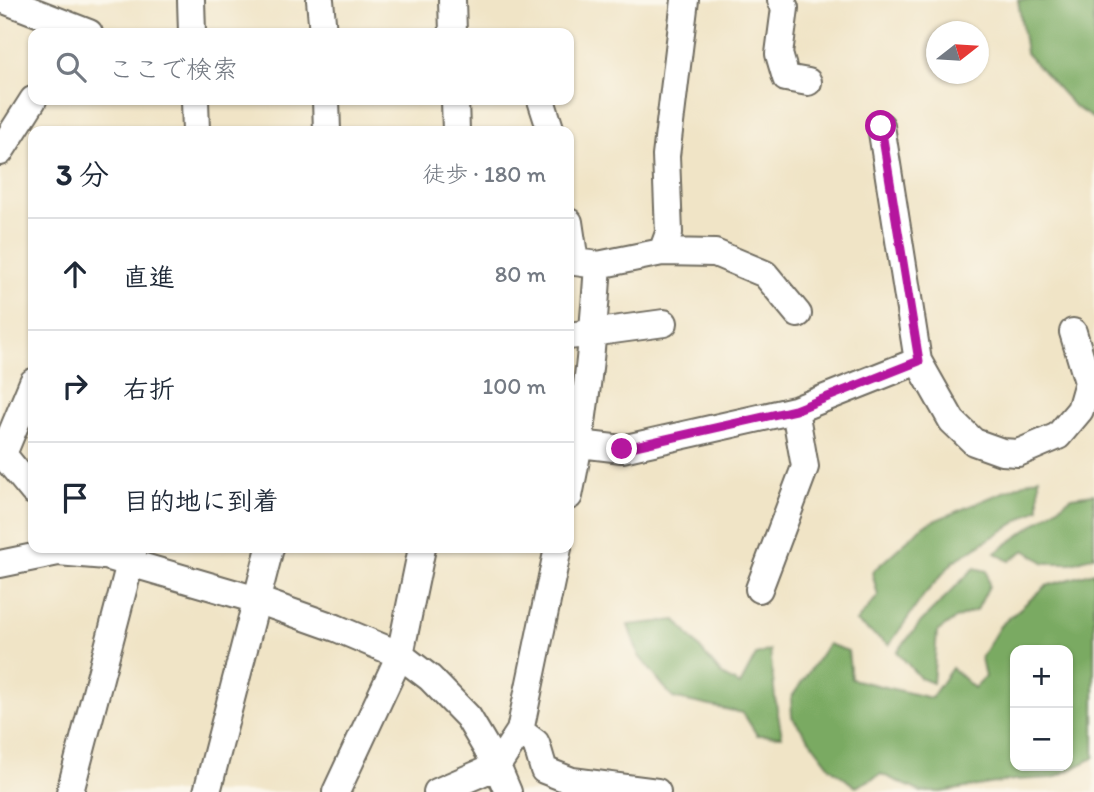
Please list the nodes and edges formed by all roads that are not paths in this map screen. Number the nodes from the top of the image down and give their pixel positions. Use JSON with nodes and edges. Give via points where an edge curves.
{"nodes":[{"id":1,"x":4,"y":0,"type":"edge"},
{"id":2,"x":191,"y":0,"type":"edge"},
{"id":3,"x":320,"y":0,"type":"edge"},
{"id":4,"x":452,"y":0,"type":"edge"},
{"id":5,"x":685,"y":0,"type":"edge"},
{"id":6,"x":781,"y":0,"type":"edge"},
{"id":7,"x":71,"y":28,"type":"edge"},
{"id":8,"x":192,"y":28,"type":"edge"},
{"id":9,"x":323,"y":28,"type":"edge"},
{"id":10,"x":453,"y":28,"type":"edge"},
{"id":11,"x":808,"y":82,"type":"dead end"},
{"id":12,"x":32,"y":105,"type":"edge"},
{"id":13,"x":195,"y":105,"type":"edge"},
{"id":14,"x":326,"y":105,"type":"edge"},
{"id":15,"x":455,"y":105,"type":"edge"},
{"id":16,"x":543,"y":105,"type":"edge"},
{"id":17,"x":196,"y":126,"type":"edge"},
{"id":18,"x":327,"y":126,"type":"edge"},
{"id":19,"x":456,"y":126,"type":"edge"},
{"id":20,"x":549,"y":126,"type":"edge"},
{"id":21,"x":881,"y":126,"type":"dead end"},
{"id":22,"x":24,"y":135,"type":"edge"},
{"id":23,"x":0,"y":152,"type":"edge"},
{"id":24,"x":662,"y":252,"type":"junction"},
{"id":25,"x":574,"y":255,"type":"edge"},
{"id":26,"x":598,"y":265,"type":"junction"},
{"id":27,"x":797,"y":314,"type":"dead end"},
{"id":28,"x":664,"y":323,"type":"dead end"},
{"id":29,"x":1073,"y":332,"type":"dead end"},
{"id":30,"x":581,"y":335,"type":"edge"},
{"id":31,"x":919,"y":361,"type":"junction"},
{"id":32,"x":28,"y":393,"type":"edge"},
{"id":33,"x":795,"y":410,"type":"junction"},
{"id":34,"x":580,"y":443,"type":"junction"},
{"id":35,"x":1,"y":453,"type":"edge"},
{"id":36,"x":574,"y":472,"type":"edge"},
{"id":37,"x":28,"y":485,"type":"edge"},
{"id":38,"x":45,"y":553,"type":"edge"},
{"id":39,"x":82,"y":553,"type":"edge"},
{"id":40,"x":269,"y":553,"type":"edge"},
{"id":41,"x":421,"y":553,"type":"edge"},
{"id":42,"x":557,"y":553,"type":"edge"},
{"id":43,"x":132,"y":554,"type":"edge"},
{"id":44,"x":0,"y":564,"type":"edge"},
{"id":45,"x":758,"y":589,"type":"dead end"},
{"id":46,"x":257,"y":600,"type":"junction"},
{"id":47,"x":400,"y":655,"type":"junction"},
{"id":48,"x":520,"y":731,"type":"junction"},
{"id":49,"x":497,"y":766,"type":"junction"},
{"id":50,"x":70,"y":792,"type":"edge"},
{"id":51,"x":207,"y":792,"type":"edge"},
{"id":52,"x":336,"y":792,"type":"edge"},
{"id":53,"x":438,"y":792,"type":"edge"},
{"id":54,"x":508,"y":792,"type":"edge"},
{"id":55,"x":657,"y":792,"type":"edge"}],
"edges":[{"from":1,"to":7,"type":"street"},
{"from":2,"to":8,"type":"street"},
{"from":3,"to":9,"type":"street"},
{"from":4,"to":10,"type":"street"},
{"from":5,"to":24,"type":"street","via":[[666,156],[669,233]]},
{"from":6,"to":11,"type":"street","via":[[785,8],[779,54],[786,78]]},
{"from":12,"to":22,"type":"street"},
{"from":13,"to":17,"type":"street"},
{"from":14,"to":18,"type":"street"},
{"from":15,"to":19,"type":"street"},
{"from":16,"to":20,"type":"street"},
{"from":21,"to":31,"type":"street"},
{"from":22,"to":23,"type":"street"},
{"from":24,"to":26,"type":"street"},
{"from":24,"to":27,"type":"street","via":[[715,253],[765,274]]},
{"from":25,"to":26,"type":"street","via":[[575,262]]},
{"from":26,"to":30,"type":"street"},
{"from":28,"to":30,"type":"street"},
{"from":29,"to":31,"type":"street","via":[[1088,382],[1080,410],[1058,436],[1018,453],[974,442],[952,421]]},
{"from":30,"to":34,"type":"street"},
{"from":31,"to":33,"type":"street"},
{"from":32,"to":35,"type":"street"},
{"from":33,"to":34,"type":"street","via":[[622,449]]},
{"from":33,"to":45,"type":"street","via":[[805,467]]},
{"from":34,"to":36,"type":"street"},
{"from":35,"to":37,"type":"street"},
{"from":38,"to":44,"type":"street"},
{"from":39,"to":43,"type":"street"},
{"from":40,"to":46,"type":"street"},
{"from":41,"to":47,"type":"street"},
{"from":42,"to":48,"type":"street"},
{"from":43,"to":46,"type":"street"},
{"from":43,"to":50,"type":"street"},
{"from":46,"to":47,"type":"street"},
{"from":46,"to":51,"type":"street"},
{"from":47,"to":49,"type":"street","via":[[468,717]]},
{"from":47,"to":52,"type":"street"},
{"from":48,"to":49,"type":"street"},
{"from":48,"to":55,"type":"street","via":[[536,743],[544,770],[572,781]]},
{"from":49,"to":53,"type":"street"},
{"from":49,"to":54,"type":"street"}]}
